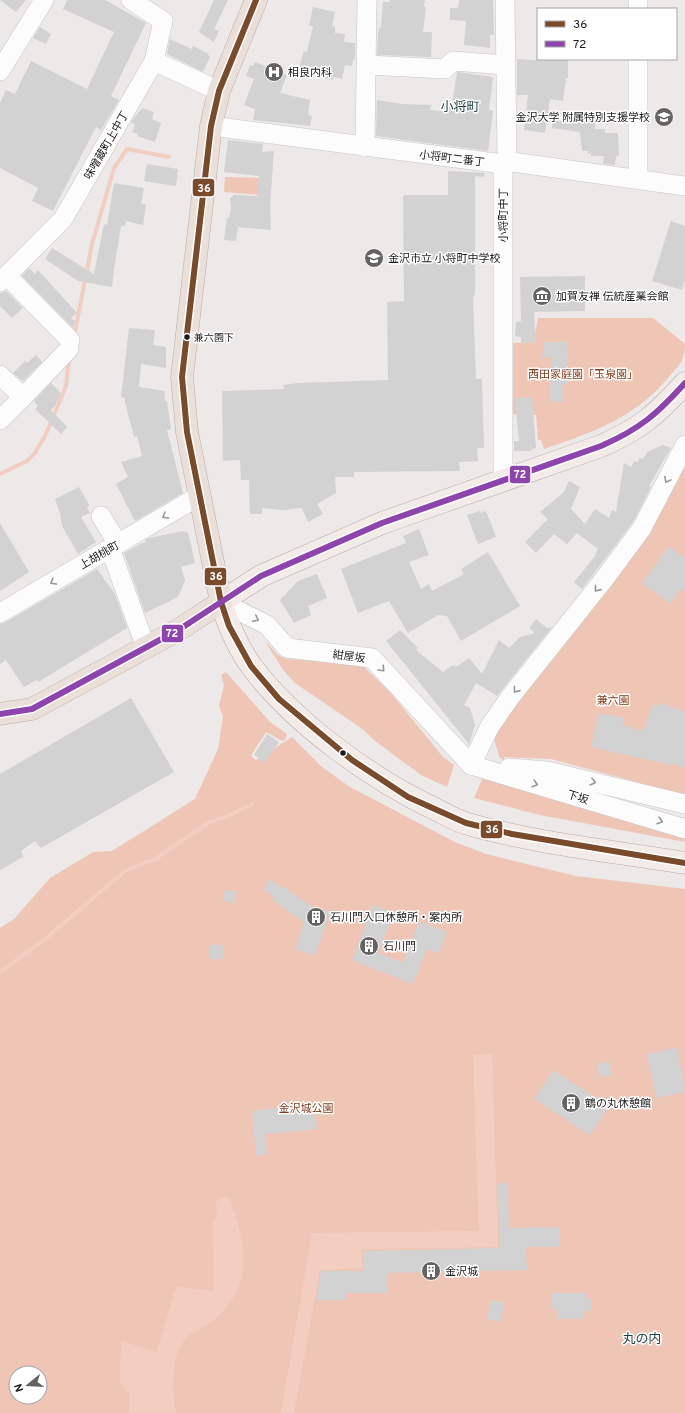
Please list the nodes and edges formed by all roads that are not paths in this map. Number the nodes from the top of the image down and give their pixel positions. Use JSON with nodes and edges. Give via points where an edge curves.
{"nodes":[{"id":1,"x":44,"y":0,"type":"edge"},
{"id":2,"x":131,"y":0,"type":"edge"},
{"id":3,"x":256,"y":0,"type":"edge"},
{"id":4,"x":367,"y":0,"type":"edge"},
{"id":5,"x":505,"y":0,"type":"edge"},
{"id":6,"x":638,"y":60,"type":"edge"},
{"id":7,"x":154,"y":61,"type":"junction"},
{"id":8,"x":367,"y":65,"type":"junction"},
{"id":9,"x":506,"y":65,"type":"junction"},
{"id":10,"x":0,"y":71,"type":"edge"},
{"id":11,"x":219,"y":91,"type":"junction"},
{"id":12,"x":211,"y":126,"type":"junction"},
{"id":13,"x":365,"y":147,"type":"junction"},
{"id":14,"x":503,"y":164,"type":"junction"},
{"id":15,"x":638,"y":178,"type":"junction"},
{"id":16,"x":685,"y":186,"type":"edge"},
{"id":17,"x":3,"y":279,"type":"edge"},
{"id":18,"x":0,"y":375,"type":"edge"},
{"id":19,"x":685,"y":383,"type":"edge"},
{"id":20,"x":22,"y":397,"type":"junction"},
{"id":21,"x":0,"y":420,"type":"edge"},
{"id":22,"x":685,"y":445,"type":"edge"},
{"id":23,"x":503,"y":479,"type":"junction"},
{"id":24,"x":199,"y":496,"type":"junction"},
{"id":25,"x":101,"y":516,"type":"dead end"},
{"id":26,"x":114,"y":546,"type":"junction"},
{"id":27,"x":221,"y":602,"type":"junction"},
{"id":28,"x":0,"y":613,"type":"edge"},
{"id":29,"x":146,"y":648,"type":"junction"},
{"id":30,"x":0,"y":714,"type":"edge"},
{"id":31,"x":471,"y":765,"type":"junction"},
{"id":32,"x":685,"y":804,"type":"edge"},
{"id":33,"x":685,"y":829,"type":"edge"},
{"id":34,"x":685,"y":863,"type":"edge"}],
"edges":[{"from":1,"to":10,"type":"street"},
{"from":2,"to":7,"type":"street","name":"味噌蔵町上中丁","via":[[163,21]]},
{"from":3,"to":11,"type":"highway"},
{"from":4,"to":8,"type":"street"},
{"from":5,"to":9,"type":"street","name":"小将町中丁"},
{"from":6,"to":15,"type":"street"},
{"from":7,"to":11,"type":"street"},
{"from":7,"to":17,"type":"street","name":"味噌蔵町上中丁","via":[[63,219]]},
{"from":8,"to":9,"type":"street","via":[[445,69],[453,61]]},
{"from":8,"to":13,"type":"street"},
{"from":9,"to":14,"type":"street","name":"小将町中丁","via":[[507,156]]},
{"from":11,"to":12,"type":"highway"},
{"from":12,"to":13,"type":"street","name":"小将町二番丁"},
{"from":12,"to":24,"type":"highway","via":[[182,377],[187,432]]},
{"from":13,"to":14,"type":"street","name":"小将町二番丁"},
{"from":14,"to":15,"type":"street","name":"小将町二番丁","via":[[512,162]]},
{"from":14,"to":23,"type":"street","name":"小将町中丁"},
{"from":15,"to":16,"type":"street","name":"小将町二番丁"},
{"from":17,"to":20,"type":"street","via":[[69,344]]},
{"from":18,"to":20,"type":"street"},
{"from":19,"to":23,"type":"main road","via":[[656,414],[629,434]]},
{"from":20,"to":21,"type":"street"},
{"from":22,"to":31,"type":"street","one_way":true,"via":[[642,528],[606,578],[511,696],[490,726]]},
{"from":23,"to":27,"type":"main road","via":[[382,523],[261,576]]},
{"from":24,"to":26,"type":"street","name":"上胡桃町","one_way":true},
{"from":24,"to":27,"type":"highway"},
{"from":25,"to":26,"type":"street"},
{"from":26,"to":28,"type":"street","name":"上胡桃町","one_way":true},
{"from":26,"to":29,"type":"street"},
{"from":27,"to":29,"type":"highway"},
{"from":27,"to":31,"type":"street","name":"紺屋坂","one_way":true,"via":[[267,625],[287,648],[372,658]]},
{"from":27,"to":34,"type":"main road","via":[[229,626],[251,666],[279,699],[352,760],[408,796],[466,823],[512,834]]},
{"from":29,"to":30,"type":"highway","via":[[32,709]]},
{"from":31,"to":32,"type":"street","one_way":true,"via":[[547,771]]},
{"from":31,"to":33,"type":"street","name":"下坂","one_way":true}]}
